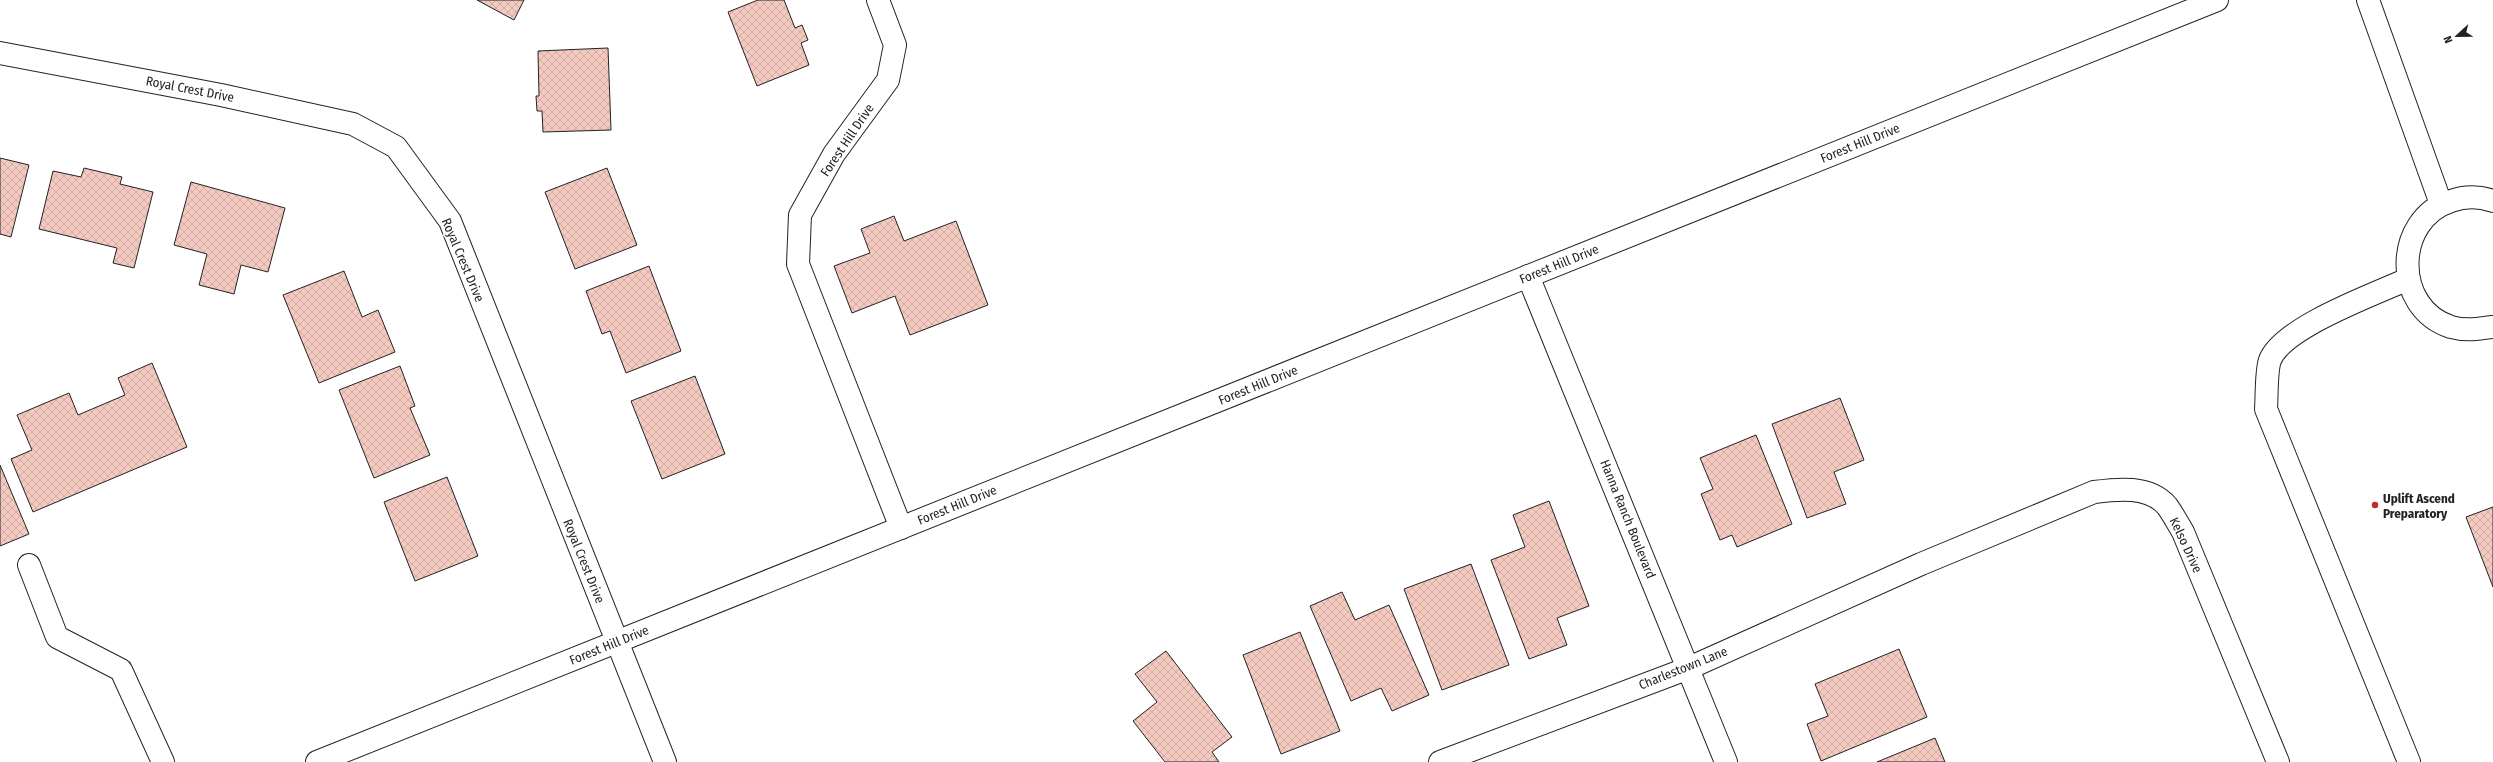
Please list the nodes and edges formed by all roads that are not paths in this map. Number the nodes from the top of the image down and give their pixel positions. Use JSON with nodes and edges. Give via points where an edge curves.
{"nodes":[{"id":1,"x":878,"y":0,"type":"edge"},
{"id":2,"x":2217,"y":0,"type":"edge"},
{"id":3,"x":2368,"y":0,"type":"edge"},
{"id":4,"x":0,"y":53,"type":"edge"},
{"id":5,"x":2493,"y":201,"type":"edge"},
{"id":6,"x":2441,"y":204,"type":"junction"},
{"id":7,"x":1528,"y":276,"type":"junction"},
{"id":8,"x":2408,"y":279,"type":"junction"},
{"id":9,"x":2493,"y":327,"type":"edge"},
{"id":10,"x":901,"y":528,"type":"junction"},
{"id":11,"x":1921,"y":564,"type":"joint"},
{"id":12,"x":29,"y":565,"type":"dead end"},
{"id":13,"x":616,"y":642,"type":"junction"},
{"id":14,"x":1689,"y":668,"type":"junction"},
{"id":15,"x":164,"y":762,"type":"edge"},
{"id":16,"x":317,"y":762,"type":"edge"},
{"id":17,"x":665,"y":762,"type":"edge"},
{"id":18,"x":1440,"y":762,"type":"edge"},
{"id":19,"x":1726,"y":762,"type":"edge"},
{"id":20,"x":2278,"y":762,"type":"edge"},
{"id":21,"x":2409,"y":762,"type":"edge"}],
"edges":[{"from":1,"to":10,"type":"street","name":"Forest Hill Drive","via":[[895,45],[888,80],[834,154],[800,215],[798,264]]},
{"from":2,"to":7,"type":"street","name":"Forest Hill Drive"},
{"from":3,"to":6,"type":"street"},
{"from":4,"to":13,"type":"street","name":"Royal Crest Drive","via":[[221,95],[353,124],[396,147],[450,222]]},
{"from":5,"to":6,"type":"street","via":[[2462,197]]},
{"from":6,"to":8,"type":"street","via":[[2424,217],[2412,235],[2406,257]]},
{"from":7,"to":10,"type":"street","name":"Forest Hill Drive"},
{"from":7,"to":14,"type":"street","name":"Hanna Ranch Boulevard"},
{"from":8,"to":9,"type":"street","via":[[2416,299],[2430,315],[2457,328],[2471,330]]},
{"from":8,"to":21,"type":"street","via":[[2317,320],[2287,338],[2270,360],[2266,409]]},
{"from":10,"to":13,"type":"street","name":"Forest Hill Drive"},
{"from":11,"to":14,"type":"street","name":"Charlestown Lane"},
{"from":11,"to":20,"type":"street","name":"Kelso Drive","via":[[2094,492],[2120,488],[2146,492],[2166,505],[2183,532]]},
{"from":12,"to":15,"type":"street","via":[[57,637],[121,670]]},
{"from":13,"to":16,"type":"street","name":"Forest Hill Drive"},
{"from":13,"to":17,"type":"street","name":"Royal Crest Drive"},
{"from":14,"to":18,"type":"street","name":"Charlestown Lane"},
{"from":14,"to":19,"type":"street","name":"Hanna Ranch Boulevard"}]}
